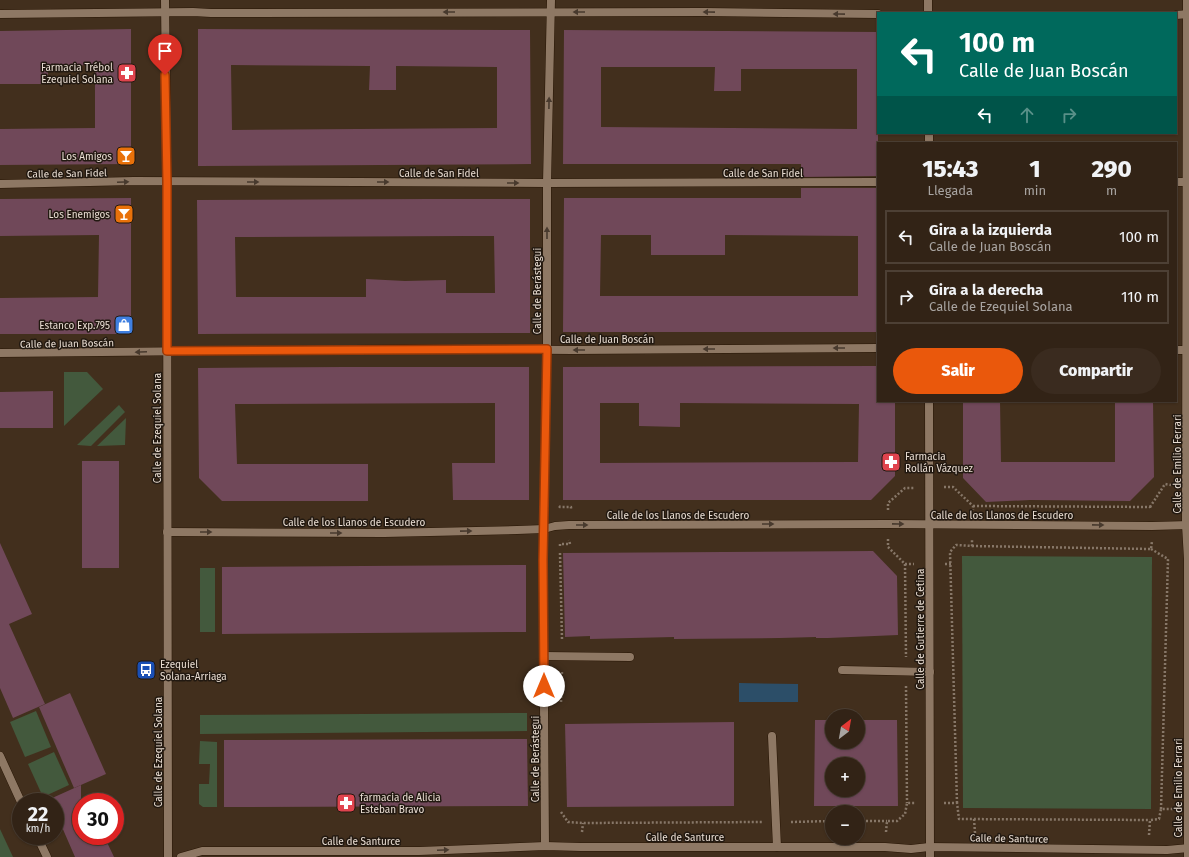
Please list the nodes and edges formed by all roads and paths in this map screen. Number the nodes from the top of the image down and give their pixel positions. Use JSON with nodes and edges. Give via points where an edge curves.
{"nodes":[{"id":1,"x":165,"y":0,"type":"edge"},
{"id":2,"x":551,"y":0,"type":"edge"},
{"id":3,"x":928,"y":0,"type":"edge"},
{"id":4,"x":1187,"y":0,"type":"edge"},
{"id":5,"x":165,"y":12,"type":"junction"},
{"id":6,"x":551,"y":12,"type":"junction"},
{"id":7,"x":928,"y":12,"type":"edge"},
{"id":8,"x":0,"y":14,"type":"edge"},
{"id":9,"x":877,"y":14,"type":"edge"},
{"id":10,"x":1177,"y":14,"type":"edge"},
{"id":11,"x":1188,"y":14,"type":"edge"},
{"id":12,"x":167,"y":182,"type":"junction"},
{"id":13,"x":877,"y":182,"type":"edge"},
{"id":14,"x":1177,"y":182,"type":"edge"},
{"id":15,"x":1188,"y":182,"type":"edge"},
{"id":16,"x":0,"y":184,"type":"edge"},
{"id":17,"x":547,"y":184,"type":"junction"},
{"id":18,"x":877,"y":348,"type":"edge"},
{"id":19,"x":547,"y":349,"type":"junction"},
{"id":20,"x":1177,"y":350,"type":"edge"},
{"id":21,"x":1188,"y":350,"type":"edge"},
{"id":22,"x":167,"y":351,"type":"junction"},
{"id":23,"x":0,"y":353,"type":"edge"},
{"id":24,"x":929,"y":402,"type":"edge"},
{"id":25,"x":1187,"y":485,"type":"junction"},
{"id":26,"x":545,"y":491,"type":"junction"},
{"id":27,"x":1150,"y":507,"type":"dead end"},
{"id":28,"x":569,"y":525,"type":"junction"},
{"id":29,"x":930,"y":525,"type":"junction"},
{"id":30,"x":1188,"y":525,"type":"edge"},
{"id":31,"x":544,"y":529,"type":"junction"},
{"id":32,"x":167,"y":532,"type":"junction"},
{"id":33,"x":1151,"y":549,"type":"dead end"},
{"id":34,"x":1168,"y":559,"type":"junction"},
{"id":35,"x":1188,"y":559,"type":"edge"},
{"id":36,"x":544,"y":656,"type":"junction"},
{"id":37,"x":562,"y":656,"type":"junction"},
{"id":38,"x":630,"y":656,"type":"dead end"},
{"id":39,"x":842,"y":670,"type":"dead end"},
{"id":40,"x":930,"y":672,"type":"junction"},
{"id":41,"x":561,"y":702,"type":"dead end"},
{"id":42,"x":772,"y":736,"type":"dead end"},
{"id":43,"x":0,"y":756,"type":"edge"},
{"id":44,"x":17,"y":793,"type":"edge"},
{"id":45,"x":930,"y":802,"type":"junction"},
{"id":46,"x":1161,"y":809,"type":"junction"},
{"id":47,"x":545,"y":810,"type":"junction"},
{"id":48,"x":1188,"y":810,"type":"edge"},
{"id":49,"x":1150,"y":820,"type":"junction"},
{"id":50,"x":825,"y":821,"type":"edge"},
{"id":51,"x":865,"y":821,"type":"edge"},
{"id":52,"x":887,"y":821,"type":"junction"},
{"id":53,"x":776,"y":822,"type":"junction"},
{"id":54,"x":41,"y":845,"type":"edge"},
{"id":55,"x":545,"y":846,"type":"junction"},
{"id":56,"x":777,"y":847,"type":"junction"},
{"id":57,"x":885,"y":847,"type":"junction"},
{"id":58,"x":929,"y":847,"type":"junction"},
{"id":59,"x":1148,"y":850,"type":"junction"},
{"id":60,"x":1188,"y":851,"type":"edge"},
{"id":61,"x":47,"y":857,"type":"edge"},
{"id":62,"x":168,"y":857,"type":"edge"},
{"id":63,"x":181,"y":857,"type":"edge"},
{"id":64,"x":930,"y":857,"type":"edge"}],
"edges":[{"from":1,"to":5,"type":"street","name":"Calle de Ezequiel Solana"},
{"from":2,"to":6,"type":"street","name":"Calle de Berástegui"},
{"from":3,"to":7,"type":"street"},
{"from":4,"to":11,"type":"street","name":"Calle de Emilio Ferrari"},
{"from":6,"to":5,"type":"street","one_way":true},
{"from":5,"to":8,"type":"street"},
{"from":5,"to":12,"type":"street","name":"Calle de Ezequiel Solana"},
{"from":9,"to":6,"type":"street","one_way":true},
{"from":17,"to":6,"type":"street","name":"Calle de Berástegui","one_way":true},
{"from":10,"to":11,"type":"street"},
{"from":11,"to":15,"type":"street","name":"Calle de Emilio Ferrari"},
{"from":16,"to":12,"type":"street","name":"Calle de San Fidel","one_way":true},
{"from":12,"to":17,"type":"street","name":"Calle de San Fidel","one_way":true},
{"from":12,"to":22,"type":"street","name":"Calle de Ezequiel Solana"},
{"from":13,"to":17,"type":"street","name":"Calle de San Fidel"},
{"from":14,"to":15,"type":"street"},
{"from":15,"to":21,"type":"street","name":"Calle de Emilio Ferrari"},
{"from":19,"to":17,"type":"street","name":"Calle de Berástegui","one_way":true},
{"from":18,"to":19,"type":"street","name":"Calle de Juan Boscán","one_way":true},
{"from":19,"to":22,"type":"street","name":"Calle de Juan Boscán"},
{"from":19,"to":26,"type":"street","name":"Calle de Berástegui"},
{"from":20,"to":21,"type":"street"},
{"from":21,"to":25,"type":"street","name":"Calle de Emilio Ferrari"},
{"from":22,"to":23,"type":"street","name":"Calle de Juan Boscán","one_way":true},
{"from":22,"to":32,"type":"street","name":"Calle de Ezequiel Solana"},
{"from":24,"to":29,"type":"street","name":"Calle de Gutierre de Cetina"},
{"from":25,"to":27,"type":"path","via":[[1165,484]]},
{"from":25,"to":30,"type":"street","name":"Calle de Emilio Ferrari"},
{"from":26,"to":28,"type":"path","via":[[556,491],[556,501],[560,508],[571,507]]},
{"from":26,"to":31,"type":"street","name":"Calle de Berástegui"},
{"from":28,"to":29,"type":"street","name":"Calle de los Llanos de Escudero","one_way":true},
{"from":28,"to":31,"type":"street","name":"Calle de los Llanos de Escudero"},
{"from":28,"to":37,"type":"path","via":[[570,544],[560,544]]},
{"from":29,"to":30,"type":"street","name":"Calle de los Llanos de Escudero","one_way":true},
{"from":29,"to":40,"type":"street","name":"Calle de Gutierre de Cetina"},
{"from":30,"to":35,"type":"street","name":"Calle de Emilio Ferrari"},
{"from":32,"to":31,"type":"street","name":"Calle de los Llanos de Escudero","one_way":true,"via":[[384,533]]},
{"from":31,"to":36,"type":"street","name":"Calle de Berástegui"},
{"from":32,"to":62,"type":"street","name":"Calle de Ezequiel Solana"},
{"from":33,"to":34,"type":"path"},
{"from":34,"to":35,"type":"path"},
{"from":34,"to":46,"type":"path"},
{"from":35,"to":48,"type":"street","name":"Calle de Emilio Ferrari"},
{"from":36,"to":37,"type":"street"},
{"from":36,"to":47,"type":"street","name":"Calle de Berástegui"},
{"from":37,"to":38,"type":"street"},
{"from":37,"to":41,"type":"path"},
{"from":39,"to":40,"type":"street"},
{"from":40,"to":45,"type":"street","name":"Calle de Gutierre de Cetina"},
{"from":42,"to":53,"type":"street"},
{"from":43,"to":44,"type":"street"},
{"from":45,"to":49,"type":"path","via":[[957,803],[959,819]]},
{"from":45,"to":52,"type":"path","via":[[907,803],[905,814],[897,821]]},
{"from":45,"to":58,"type":"street","name":"Calle de Gutierre de Cetina"},
{"from":46,"to":48,"type":"path"},
{"from":46,"to":49,"type":"path","via":[[1159,819]]},
{"from":47,"to":53,"type":"path","via":[[560,811],[568,822],[583,823]]},
{"from":47,"to":55,"type":"street","name":"Calle de Berástegui"},
{"from":48,"to":60,"type":"street","name":"Calle de Emilio Ferrari"},
{"from":49,"to":59,"type":"path"},
{"from":50,"to":53,"type":"path"},
{"from":51,"to":52,"type":"path"},
{"from":52,"to":57,"type":"path"},
{"from":53,"to":56,"type":"street"},
{"from":54,"to":61,"type":"street"},
{"from":55,"to":56,"type":"street","name":"Calle de Santurce"},
{"from":63,"to":55,"type":"street","name":"Calle de Santurce","one_way":true,"via":[[202,851],[419,850]]},
{"from":56,"to":57,"type":"street","name":"Calle de Santurce"},
{"from":57,"to":58,"type":"street","name":"Calle de Santurce"},
{"from":58,"to":59,"type":"street","name":"Calle de Santurce"},
{"from":58,"to":64,"type":"street","name":"Calle de Gutierre de Cetina"},
{"from":59,"to":60,"type":"street","name":"Calle de Santurce"}]}
